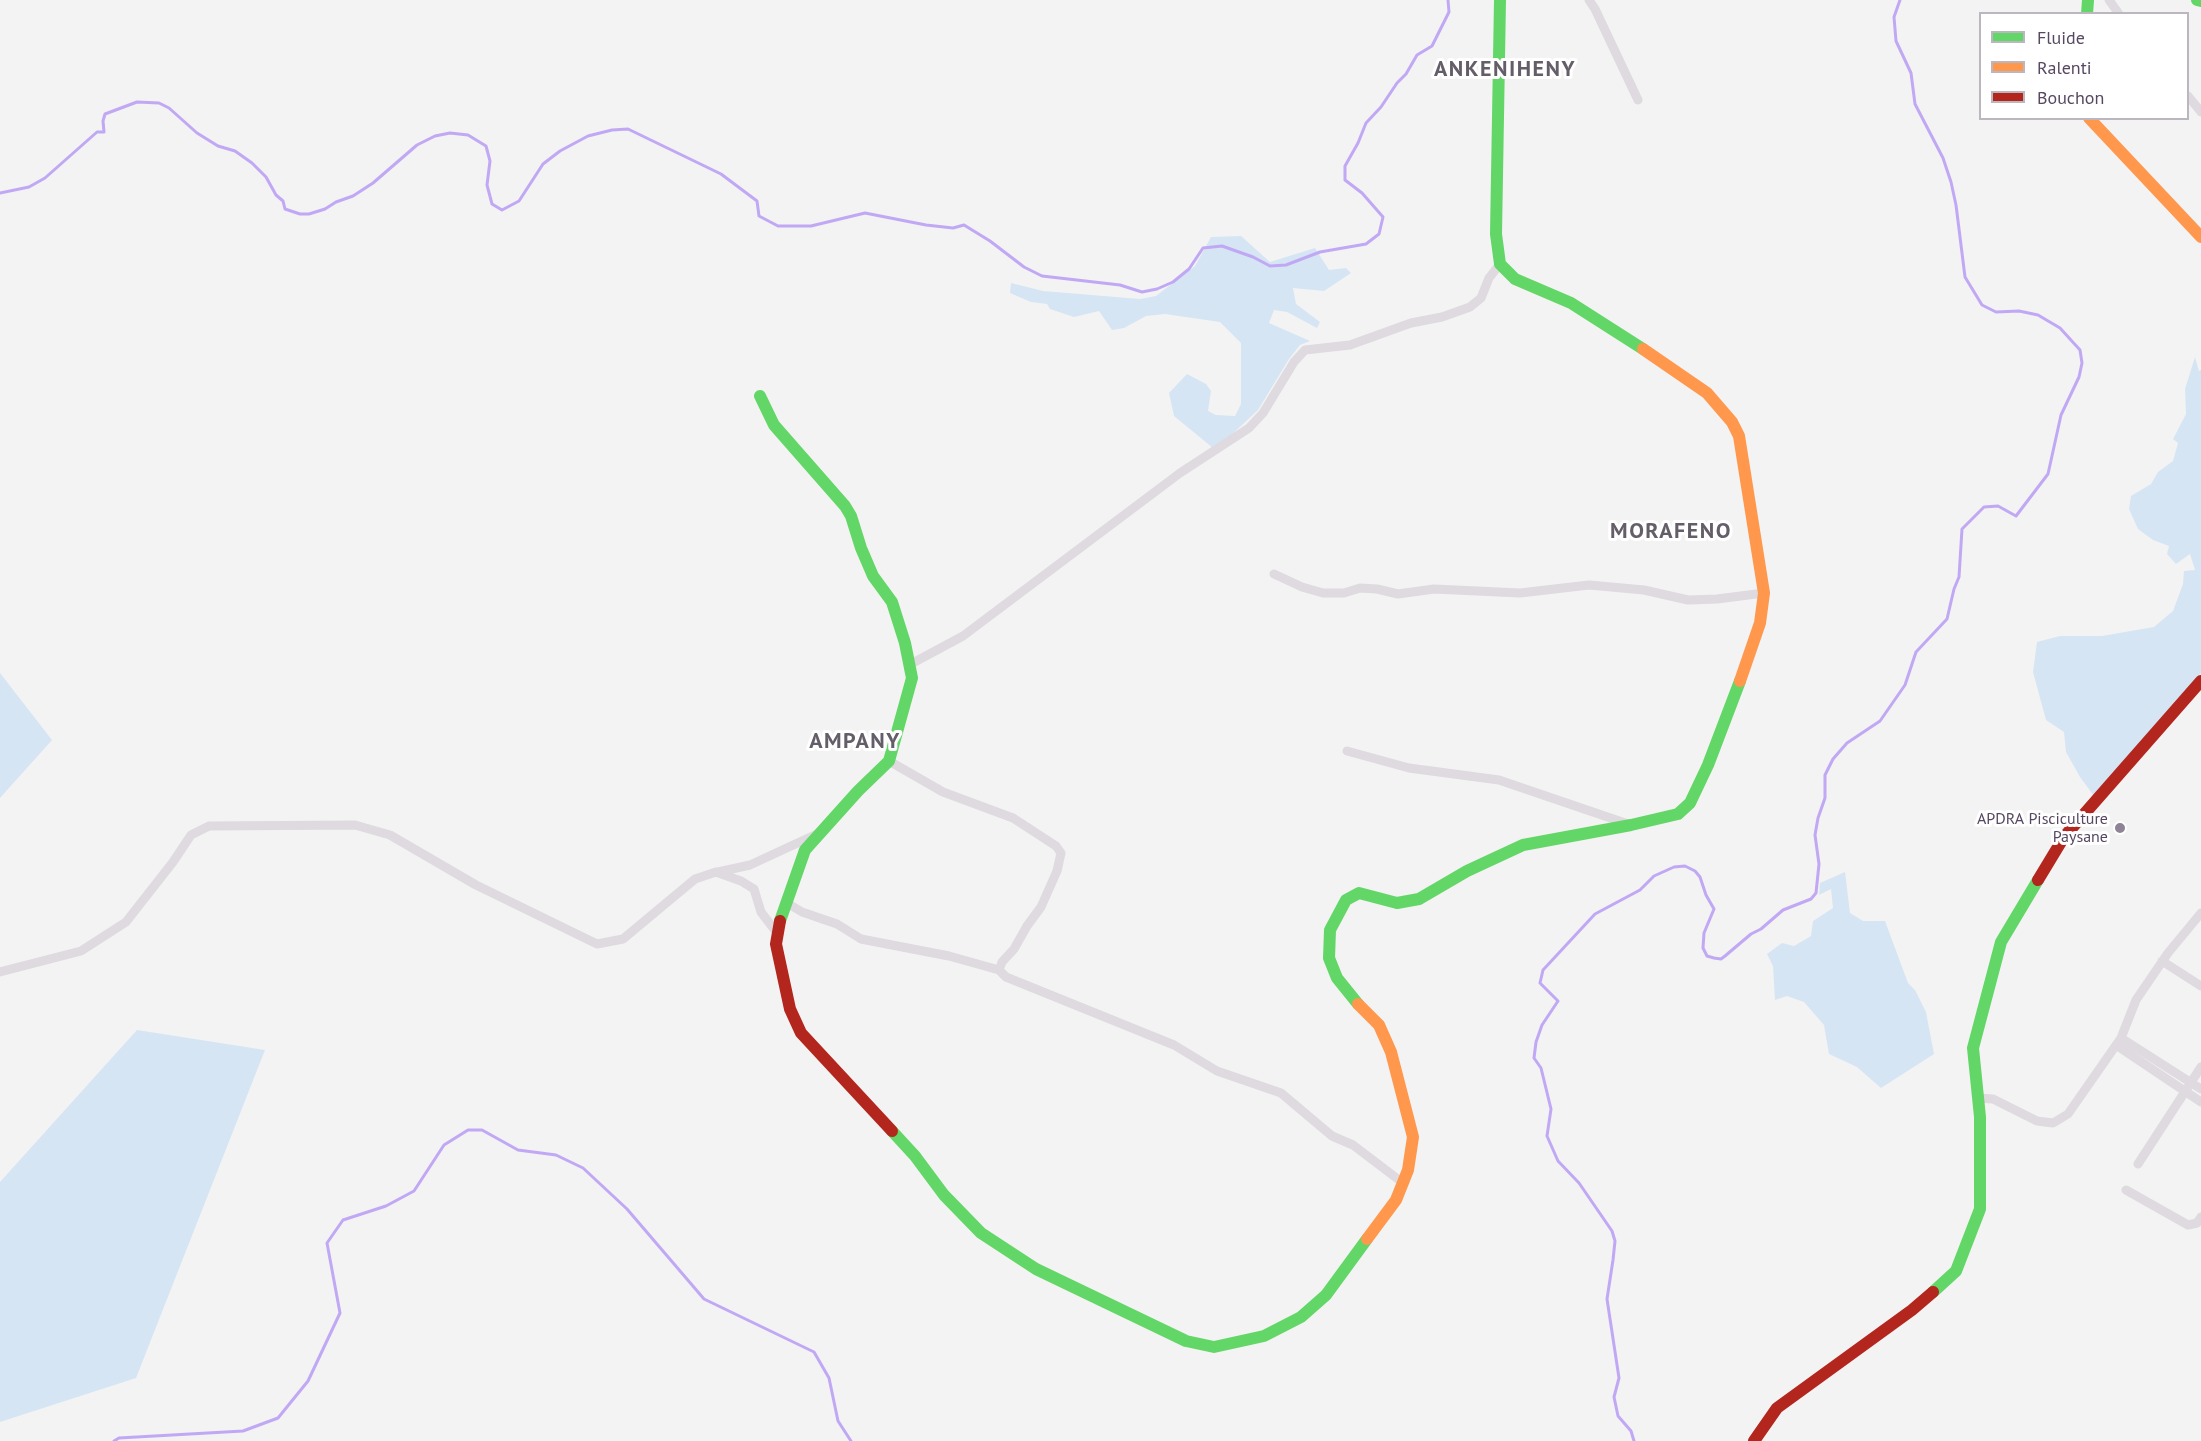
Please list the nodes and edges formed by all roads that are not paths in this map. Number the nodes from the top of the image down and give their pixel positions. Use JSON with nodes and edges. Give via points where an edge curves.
{"nodes":[{"id":1,"x":1500,"y":0,"type":"edge"},
{"id":2,"x":1588,"y":0,"type":"edge"},
{"id":3,"x":2196,"y":0,"type":"edge"},
{"id":4,"x":2201,"y":1,"type":"edge"},
{"id":5,"x":2189,"y":98,"type":"edge"},
{"id":6,"x":1638,"y":100,"type":"dead end"},
{"id":7,"x":2201,"y":112,"type":"edge"},
{"id":8,"x":2091,"y":120,"type":"edge"},
{"id":9,"x":2201,"y":237,"type":"edge"},
{"id":10,"x":1500,"y":264,"type":"junction"},
{"id":11,"x":760,"y":396,"type":"dead end"},
{"id":12,"x":1274,"y":574,"type":"dead end"},
{"id":13,"x":1764,"y":593,"type":"junction"},
{"id":14,"x":909,"y":665,"type":"junction"},
{"id":15,"x":2201,"y":681,"type":"edge"},
{"id":16,"x":1347,"y":751,"type":"dead end"},
{"id":17,"x":889,"y":761,"type":"junction"},
{"id":18,"x":1631,"y":825,"type":"junction"},
{"id":19,"x":819,"y":834,"type":"junction"},
{"id":20,"x":716,"y":872,"type":"junction"},
{"id":21,"x":787,"y":903,"type":"junction"},
{"id":22,"x":2201,"y":914,"type":"edge"},
{"id":23,"x":777,"y":933,"type":"junction"},
{"id":24,"x":2162,"y":961,"type":"junction"},
{"id":25,"x":999,"y":970,"type":"junction"},
{"id":26,"x":0,"y":972,"type":"edge"},
{"id":27,"x":2201,"y":986,"type":"edge"},
{"id":28,"x":2118,"y":1042,"type":"junction"},
{"id":29,"x":2201,"y":1067,"type":"edge"},
{"id":30,"x":2191,"y":1082,"type":"junction"},
{"id":31,"x":2201,"y":1089,"type":"edge"},
{"id":32,"x":2185,"y":1091,"type":"junction"},
{"id":33,"x":1978,"y":1098,"type":"junction"},
{"id":34,"x":2201,"y":1102,"type":"edge"},
{"id":35,"x":2138,"y":1164,"type":"dead end"},
{"id":36,"x":1403,"y":1183,"type":"junction"},
{"id":37,"x":2126,"y":1190,"type":"dead end"},
{"id":38,"x":2201,"y":1217,"type":"edge"},
{"id":39,"x":1754,"y":1441,"type":"edge"}],
"edges":[{"from":1,"to":10,"type":"street","via":[[1496,234]]},
{"from":2,"to":6,"type":"street"},
{"from":3,"to":4,"type":"street"},
{"from":5,"to":7,"type":"street"},
{"from":8,"to":9,"type":"street"},
{"from":10,"to":13,"type":"street","via":[[1515,279],[1571,303],[1668,364],[1707,393],[1732,422],[1741,447]]},
{"from":10,"to":14,"type":"street","via":[[1481,298],[1470,307],[1350,345],[1305,350],[1249,428],[1180,473],[963,636]]},
{"from":11,"to":14,"type":"street","via":[[774,425],[851,516],[873,576],[892,602]]},
{"from":12,"to":13,"type":"street","via":[[1323,593],[1360,588],[1398,594],[1434,589],[1520,593],[1589,585],[1644,590],[1688,600]]},
{"from":13,"to":18,"type":"street","via":[[1754,644],[1690,802],[1678,814]]},
{"from":14,"to":17,"type":"street","via":[[912,678]]},
{"from":15,"to":33,"type":"street","via":[[2064,837],[2001,942],[1973,1048]]},
{"from":16,"to":18,"type":"street","via":[[1409,768],[1499,780]]},
{"from":17,"to":19,"type":"street"},
{"from":17,"to":25,"type":"street","via":[[943,792],[1013,818],[1061,853],[1041,907]]},
{"from":18,"to":36,"type":"street","via":[[1523,844],[1419,899],[1396,903],[1359,893],[1346,900],[1330,930],[1329,958],[1351,997],[1379,1025],[1391,1052],[1413,1137]]},
{"from":19,"to":20,"type":"street","via":[[750,865]]},
{"from":19,"to":21,"type":"street","via":[[805,850]]},
{"from":20,"to":23,"type":"street","via":[[754,889],[761,912]]},
{"from":20,"to":26,"type":"street","via":[[695,879],[623,939],[597,944],[476,885],[390,835],[355,825],[209,826],[191,835],[126,922],[81,951]]},
{"from":21,"to":23,"type":"street"},
{"from":21,"to":25,"type":"street","via":[[861,939]]},
{"from":22,"to":24,"type":"street"},
{"from":23,"to":36,"type":"street","via":[[790,1009],[801,1033],[981,1233],[1036,1269],[1186,1341],[1214,1347],[1263,1336],[1301,1317],[1326,1294],[1396,1200]]},
{"from":24,"to":27,"type":"street"},
{"from":24,"to":28,"type":"street","via":[[2136,999]]},
{"from":25,"to":36,"type":"street","via":[[1006,977],[1174,1045],[1217,1071],[1281,1093],[1332,1136],[1353,1145]]},
{"from":28,"to":30,"type":"street"},
{"from":28,"to":32,"type":"street"},
{"from":28,"to":33,"type":"street","via":[[2068,1114],[2053,1123],[2037,1121],[1993,1099]]},
{"from":29,"to":30,"type":"street"},
{"from":30,"to":31,"type":"street"},
{"from":30,"to":32,"type":"street"},
{"from":32,"to":34,"type":"street"},
{"from":32,"to":35,"type":"street"},
{"from":33,"to":39,"type":"street","via":[[1980,1209],[1956,1271],[1911,1310],[1777,1408]]},
{"from":37,"to":38,"type":"street","via":[[2188,1225],[2197,1223]]}]}
